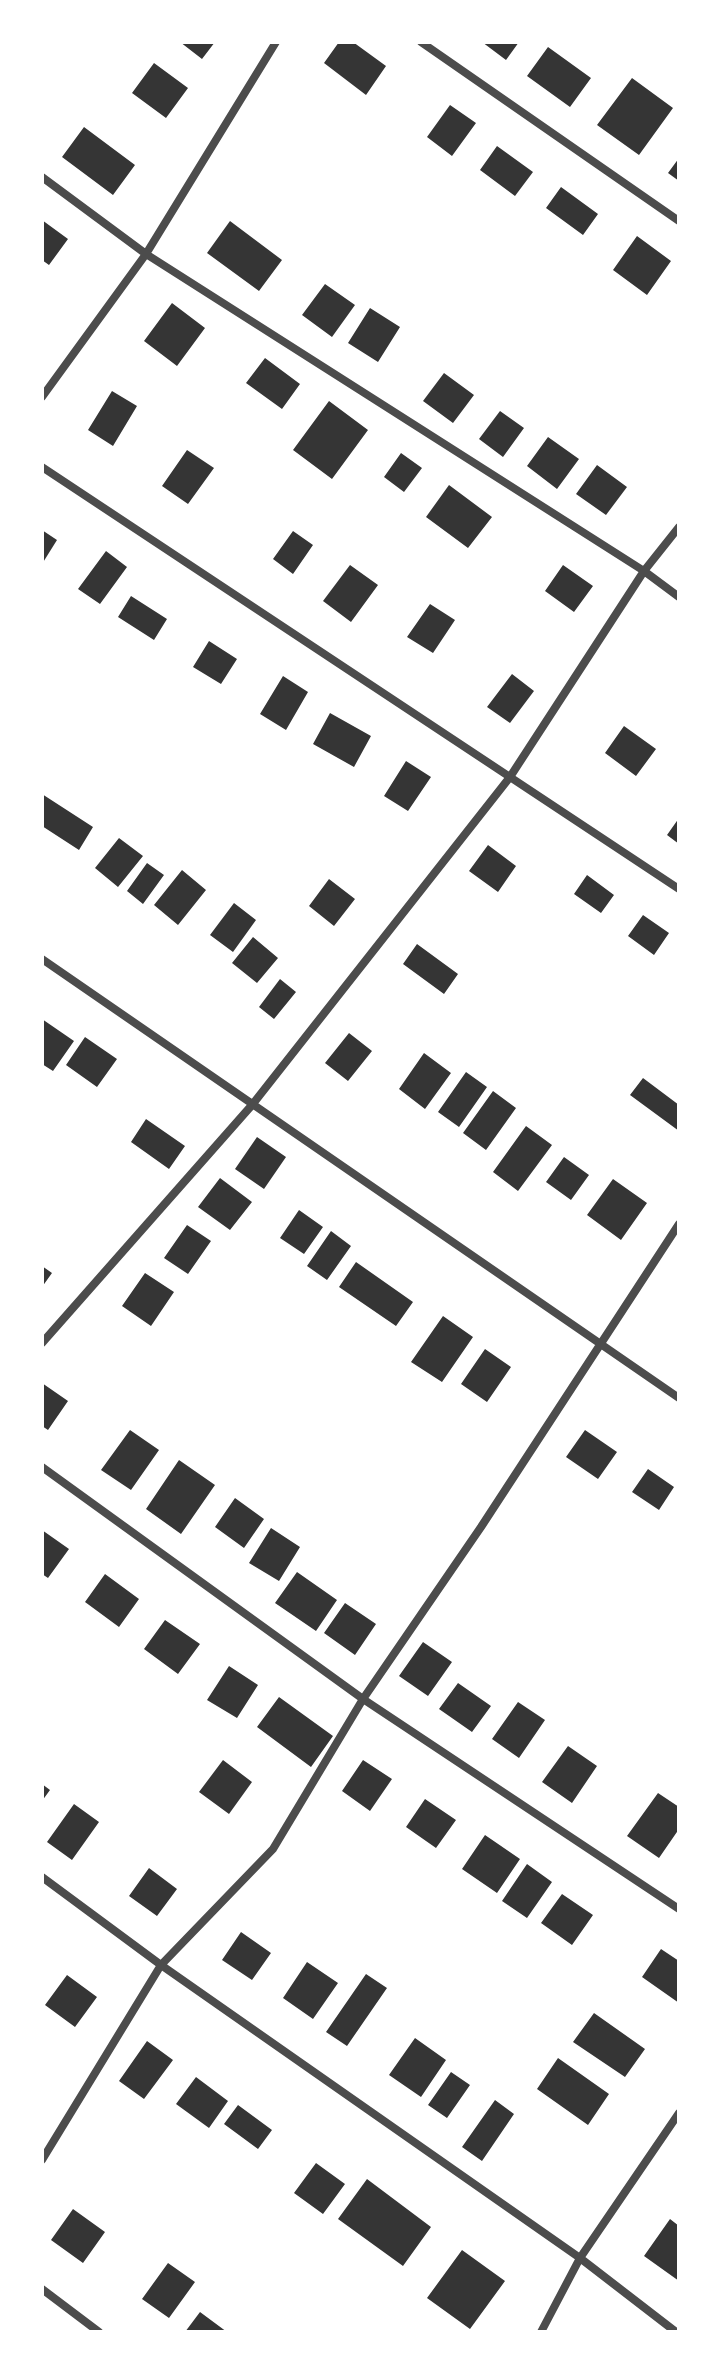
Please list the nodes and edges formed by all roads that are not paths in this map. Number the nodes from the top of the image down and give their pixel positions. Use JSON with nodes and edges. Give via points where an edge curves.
{"nodes":[{"id":1,"x":276,"y":42,"type":"edge"},
{"id":2,"x":421,"y":42,"type":"edge"},
{"id":3,"x":42,"y":177,"type":"edge"},
{"id":4,"x":679,"y":221,"type":"edge"},
{"id":5,"x":146,"y":254,"type":"junction"},
{"id":6,"x":42,"y":397,"type":"edge"},
{"id":7,"x":42,"y":467,"type":"edge"},
{"id":8,"x":679,"y":527,"type":"edge"},
{"id":9,"x":644,"y":571,"type":"junction"},
{"id":10,"x":679,"y":597,"type":"edge"},
{"id":11,"x":510,"y":777,"type":"junction"},
{"id":12,"x":679,"y":889,"type":"edge"},
{"id":13,"x":42,"y":959,"type":"edge"},
{"id":14,"x":252,"y":1105,"type":"junction"},
{"id":15,"x":679,"y":1224,"type":"edge"},
{"id":16,"x":42,"y":1343,"type":"edge"},
{"id":17,"x":600,"y":1344,"type":"junction"},
{"id":18,"x":679,"y":1398,"type":"edge"},
{"id":19,"x":42,"y":1467,"type":"edge"},
{"id":20,"x":363,"y":1699,"type":"junction"},
{"id":21,"x":42,"y":1877,"type":"edge"},
{"id":22,"x":679,"y":1909,"type":"edge"},
{"id":23,"x":161,"y":1965,"type":"junction"},
{"id":24,"x":679,"y":2113,"type":"edge"},
{"id":25,"x":42,"y":2160,"type":"edge"},
{"id":26,"x":580,"y":2258,"type":"junction"},
{"id":27,"x":42,"y":2289,"type":"edge"},
{"id":28,"x":99,"y":2332,"type":"edge"},
{"id":29,"x":541,"y":2332,"type":"edge"},
{"id":30,"x":676,"y":2332,"type":"edge"}],
"edges":[{"from":1,"to":5,"type":"street"},
{"from":2,"to":4,"type":"street"},
{"from":3,"to":5,"type":"street"},
{"from":5,"to":6,"type":"street"},
{"from":5,"to":9,"type":"street"},
{"from":7,"to":11,"type":"street"},
{"from":8,"to":9,"type":"street"},
{"from":9,"to":10,"type":"street"},
{"from":9,"to":11,"type":"street"},
{"from":11,"to":12,"type":"street"},
{"from":11,"to":14,"type":"street"},
{"from":13,"to":14,"type":"street"},
{"from":14,"to":16,"type":"street"},
{"from":14,"to":17,"type":"street"},
{"from":15,"to":17,"type":"street"},
{"from":17,"to":18,"type":"street"},
{"from":17,"to":20,"type":"street"},
{"from":19,"to":20,"type":"street"},
{"from":20,"to":22,"type":"street"},
{"from":20,"to":23,"type":"street","via":[[273,1849]]},
{"from":21,"to":23,"type":"street"},
{"from":23,"to":25,"type":"street"},
{"from":23,"to":26,"type":"street"},
{"from":24,"to":26,"type":"street"},
{"from":26,"to":29,"type":"street"},
{"from":26,"to":30,"type":"street"},
{"from":27,"to":28,"type":"street"}]}
